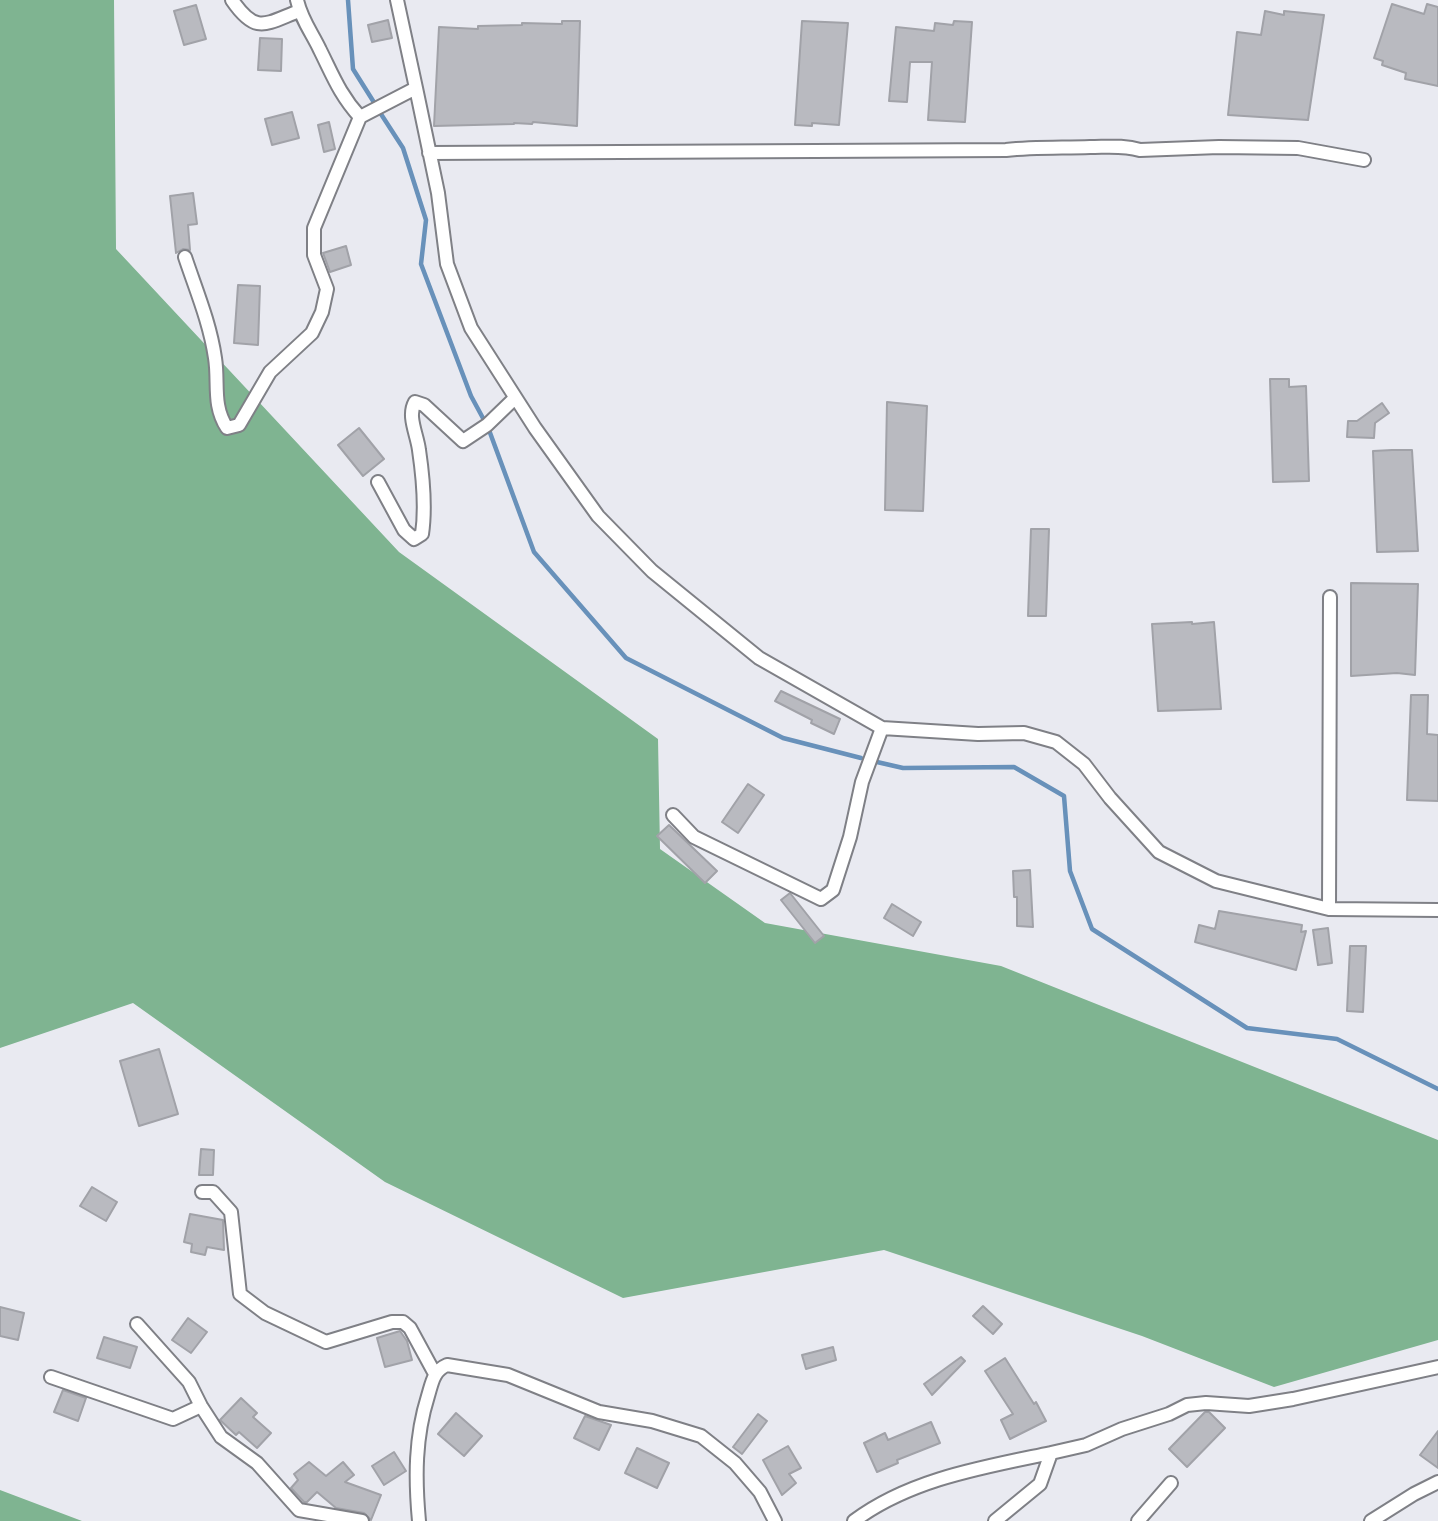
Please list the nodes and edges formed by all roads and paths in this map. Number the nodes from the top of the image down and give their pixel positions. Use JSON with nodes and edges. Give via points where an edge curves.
{"nodes":[{"id":1,"x":232,"y":0,"type":"edge"},
{"id":2,"x":397,"y":0,"type":"edge"},
{"id":3,"x":298,"y":5,"type":"edge"},
{"id":4,"x":416,"y":88,"type":"junction"},
{"id":5,"x":360,"y":117,"type":"junction"},
{"id":6,"x":429,"y":153,"type":"junction"},
{"id":7,"x":1364,"y":159,"type":"dead end"},
{"id":8,"x":184,"y":257,"type":"dead end"},
{"id":9,"x":515,"y":397,"type":"junction"},
{"id":10,"x":378,"y":482,"type":"dead end"},
{"id":11,"x":1330,"y":597,"type":"dead end"},
{"id":12,"x":882,"y":728,"type":"junction"},
{"id":13,"x":673,"y":815,"type":"dead end"},
{"id":14,"x":1329,"y":909,"type":"junction"},
{"id":15,"x":1438,"y":910,"type":"edge"},
{"id":16,"x":202,"y":1192,"type":"dead end"},
{"id":17,"x":137,"y":1324,"type":"dead end"},
{"id":18,"x":1438,"y":1367,"type":"edge"},
{"id":19,"x":435,"y":1374,"type":"junction"},
{"id":20,"x":51,"y":1377,"type":"dead end"},
{"id":21,"x":201,"y":1406,"type":"junction"},
{"id":22,"x":1051,"y":1453,"type":"junction"},
{"id":23,"x":1438,"y":1482,"type":"edge"},
{"id":24,"x":1171,"y":1483,"type":"dead end"},
{"id":25,"x":362,"y":1521,"type":"edge"},
{"id":26,"x":419,"y":1521,"type":"edge"},
{"id":27,"x":775,"y":1521,"type":"edge"},
{"id":28,"x":854,"y":1521,"type":"edge"},
{"id":29,"x":995,"y":1521,"type":"edge"},
{"id":30,"x":1138,"y":1521,"type":"edge"},
{"id":31,"x":1371,"y":1521,"type":"edge"}],
"edges":[{"from":1,"to":3,"type":"street","via":[[244,17],[255,23],[269,22]]},
{"from":2,"to":4,"type":"street"},
{"from":3,"to":5,"type":"street","via":[[333,82]]},
{"from":4,"to":5,"type":"street"},
{"from":4,"to":6,"type":"street"},
{"from":5,"to":8,"type":"street","via":[[314,228],[314,255],[327,289],[322,312],[312,333],[270,372],[239,425],[227,428],[218,415],[215,359],[207,321]]},
{"from":6,"to":7,"type":"street","via":[[1219,147],[1298,148]]},
{"from":6,"to":9,"type":"street","via":[[447,264],[471,328]]},
{"from":9,"to":10,"type":"street","via":[[487,425],[463,440],[415,402],[411,410],[424,522],[422,534],[414,539],[404,530]]},
{"from":9,"to":12,"type":"street","via":[[598,516],[652,571],[759,658]]},
{"from":11,"to":14,"type":"street"},
{"from":12,"to":13,"type":"street","via":[[862,782],[834,890],[821,899],[694,837]]},
{"from":12,"to":14,"type":"street","via":[[1024,733],[1056,741],[1084,764],[1159,852],[1216,881]]},
{"from":14,"to":15,"type":"street"},
{"from":16,"to":19,"type":"street","via":[[213,1192],[231,1212],[240,1294],[265,1313],[326,1342],[402,1322],[410,1328]]},
{"from":17,"to":21,"type":"street","via":[[189,1382]]},
{"from":18,"to":22,"type":"street","via":[[1249,1406],[1187,1405],[1086,1445]]},
{"from":19,"to":26,"type":"street","via":[[421,1419],[416,1457]]},
{"from":19,"to":27,"type":"street","via":[[447,1365],[508,1375],[599,1412],[701,1436],[743,1472]]},
{"from":20,"to":21,"type":"street","via":[[173,1419]]},
{"from":21,"to":25,"type":"street","via":[[221,1437],[257,1462],[299,1510]]},
{"from":22,"to":28,"type":"street","via":[[934,1480]]},
{"from":22,"to":29,"type":"street","via":[[1040,1484]]},
{"from":23,"to":31,"type":"street"},
{"from":24,"to":30,"type":"street"}]}
